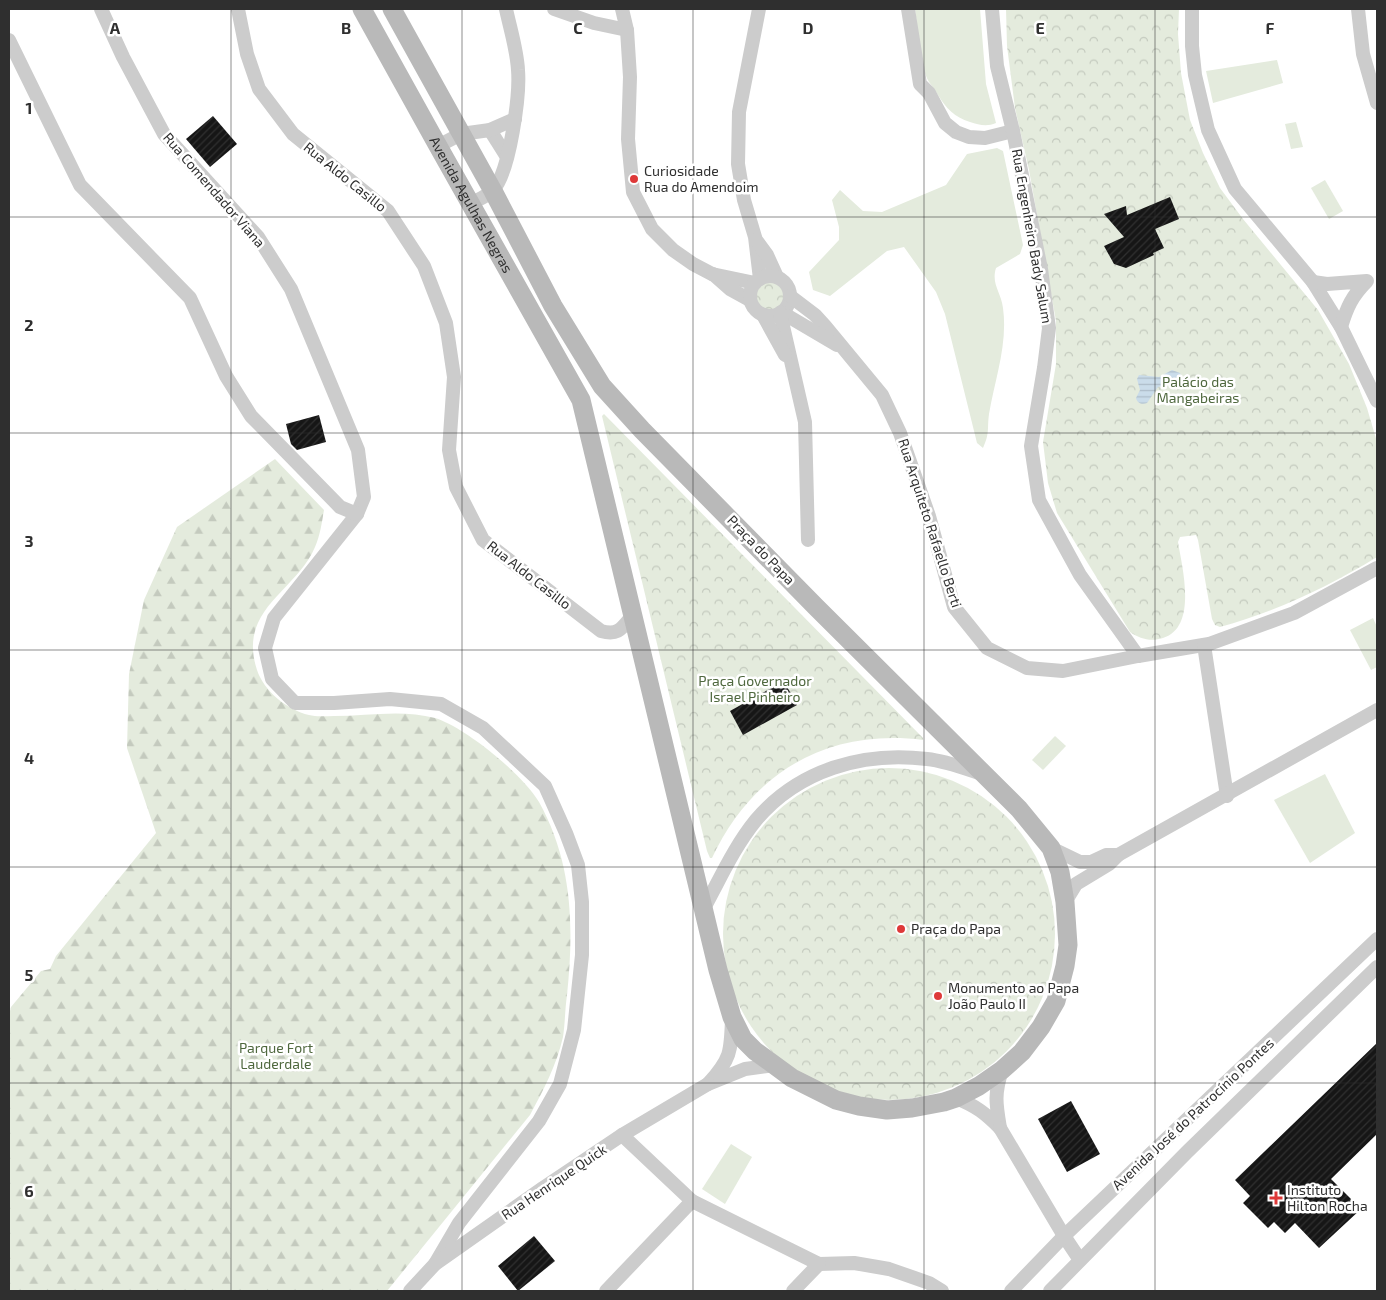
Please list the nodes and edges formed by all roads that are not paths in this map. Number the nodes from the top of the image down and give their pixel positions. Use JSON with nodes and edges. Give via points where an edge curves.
{"nodes":[{"id":1,"x":101,"y":9,"type":"edge"},
{"id":2,"x":238,"y":9,"type":"edge"},
{"id":3,"x":362,"y":9,"type":"edge"},
{"id":4,"x":392,"y":9,"type":"edge"},
{"id":5,"x":506,"y":9,"type":"edge"},
{"id":6,"x":554,"y":9,"type":"edge"},
{"id":7,"x":622,"y":9,"type":"edge"},
{"id":8,"x":758,"y":9,"type":"edge"},
{"id":9,"x":908,"y":9,"type":"edge"},
{"id":10,"x":992,"y":9,"type":"edge"},
{"id":11,"x":1192,"y":9,"type":"edge"},
{"id":12,"x":1358,"y":9,"type":"edge"},
{"id":13,"x":627,"y":30,"type":"junction"},
{"id":14,"x":9,"y":40,"type":"edge"},
{"id":15,"x":1377,"y":103,"type":"edge"},
{"id":16,"x":515,"y":118,"type":"junction"},
{"id":17,"x":490,"y":130,"type":"junction"},
{"id":18,"x":1013,"y":131,"type":"junction"},
{"id":19,"x":461,"y":134,"type":"junction"},
{"id":20,"x":438,"y":146,"type":"junction"},
{"id":21,"x":507,"y":157,"type":"junction"},
{"id":22,"x":493,"y":191,"type":"junction"},
{"id":23,"x":470,"y":204,"type":"junction"},
{"id":24,"x":754,"y":237,"type":"junction"},
{"id":25,"x":712,"y":274,"type":"junction"},
{"id":26,"x":777,"y":278,"type":"junction"},
{"id":27,"x":1372,"y":278,"type":"edge"},
{"id":28,"x":757,"y":281,"type":"junction"},
{"id":29,"x":1313,"y":282,"type":"junction"},
{"id":30,"x":790,"y":296,"type":"junction"},
{"id":31,"x":750,"y":300,"type":"junction"},
{"id":32,"x":781,"y":313,"type":"junction"},
{"id":33,"x":763,"y":315,"type":"junction"},
{"id":34,"x":1341,"y":327,"type":"junction"},
{"id":35,"x":847,"y":351,"type":"junction"},
{"id":36,"x":794,"y":371,"type":"junction"},
{"id":37,"x":602,"y":386,"type":"junction"},
{"id":38,"x":580,"y":400,"type":"junction"},
{"id":39,"x":1377,"y":401,"type":"edge"},
{"id":40,"x":357,"y":514,"type":"junction"},
{"id":41,"x":808,"y":540,"type":"dead end"},
{"id":42,"x":1377,"y":568,"type":"edge"},
{"id":43,"x":633,"y":615,"type":"junction"},
{"id":44,"x":1204,"y":645,"type":"junction"},
{"id":45,"x":1138,"y":656,"type":"junction"},
{"id":46,"x":1377,"y":710,"type":"edge"},
{"id":47,"x":985,"y":775,"type":"junction"},
{"id":48,"x":1227,"y":796,"type":"junction"},
{"id":49,"x":1051,"y":848,"type":"junction"},
{"id":50,"x":1118,"y":856,"type":"junction"},
{"id":51,"x":1065,"y":902,"type":"junction"},
{"id":52,"x":704,"y":908,"type":"junction"},
{"id":53,"x":1377,"y":939,"type":"edge"},
{"id":54,"x":1377,"y":967,"type":"edge"},
{"id":55,"x":732,"y":1018,"type":"junction"},
{"id":56,"x":775,"y":1065,"type":"junction"},
{"id":57,"x":1002,"y":1070,"type":"junction"},
{"id":58,"x":708,"y":1084,"type":"junction"},
{"id":59,"x":956,"y":1098,"type":"junction"},
{"id":60,"x":1000,"y":1128,"type":"junction"},
{"id":61,"x":622,"y":1135,"type":"junction"},
{"id":62,"x":692,"y":1201,"type":"junction"},
{"id":63,"x":1064,"y":1236,"type":"junction"},
{"id":64,"x":1080,"y":1260,"type":"junction"},
{"id":65,"x":435,"y":1264,"type":"junction"},
{"id":66,"x":819,"y":1264,"type":"junction"},
{"id":67,"x":410,"y":1291,"type":"edge"},
{"id":68,"x":606,"y":1291,"type":"edge"},
{"id":69,"x":793,"y":1291,"type":"edge"},
{"id":70,"x":942,"y":1291,"type":"edge"},
{"id":71,"x":1011,"y":1291,"type":"edge"},
{"id":72,"x":1050,"y":1291,"type":"edge"}],
"edges":[{"from":1,"to":40,"type":"street","name":"Rua Comendador Viana","via":[[164,134],[258,237],[291,289],[358,450],[364,497]]},
{"from":2,"to":43,"type":"street","name":"Rua Aldo Casillo","via":[[247,54],[259,89],[293,134],[388,211],[424,266],[446,323],[454,377],[449,450],[456,487],[483,540],[601,631],[612,634],[620,631]]},
{"from":3,"to":20,"type":"street","name":"Avenida Agulhas Negras"},
{"from":4,"to":19,"type":"street","name":"Avenida Agulhas Negras"},
{"from":5,"to":16,"type":"street","via":[[518,69]]},
{"from":6,"to":13,"type":"street"},
{"from":7,"to":13,"type":"street"},
{"from":8,"to":24,"type":"street","via":[[739,112],[738,155],[744,200]]},
{"from":9,"to":18,"type":"street","name":"Rua Engenheiro Bady Salum","via":[[920,84],[930,93],[945,123],[969,137],[985,138]]},
{"from":10,"to":18,"type":"street","via":[[997,66]]},
{"from":11,"to":29,"type":"street","via":[[1195,75],[1208,130],[1235,189]]},
{"from":12,"to":15,"type":"street","via":[[1363,54]]},
{"from":13,"to":25,"type":"street","via":[[630,77],[628,139],[634,192],[652,229],[673,250]]},
{"from":14,"to":40,"type":"street","via":[[80,185],[190,298],[226,376],[251,416],[340,507]]},
{"from":16,"to":17,"type":"street"},
{"from":16,"to":21,"type":"street"},
{"from":17,"to":19,"type":"street"},
{"from":17,"to":21,"type":"street"},
{"from":18,"to":45,"type":"street","name":"Rua Engenheiro Bady Salum","via":[[1049,328],[1031,446],[1039,500],[1080,575]]},
{"from":19,"to":20,"type":"street"},
{"from":19,"to":22,"type":"street","name":"Avenida Agulhas Negras"},
{"from":20,"to":23,"type":"street","name":"Avenida Agulhas Negras"},
{"from":21,"to":22,"type":"street"},
{"from":22,"to":23,"type":"street"},
{"from":22,"to":37,"type":"street","name":"Avenida Agulhas Negras","via":[[553,306]]},
{"from":23,"to":38,"type":"street","name":"Avenida Agulhas Negras"},
{"from":24,"to":26,"type":"street","via":[[767,255]]},
{"from":24,"to":28,"type":"street"},
{"from":25,"to":28,"type":"street"},
{"from":25,"to":31,"type":"street","via":[[730,290]]},
{"from":26,"to":28,"type":"street","via":[[771,276]]},
{"from":26,"to":30,"type":"street","via":[[786,285]]},
{"from":27,"to":29,"type":"street","via":[[1327,284]]},
{"from":27,"to":34,"type":"street","via":[[1357,290]]},
{"from":28,"to":31,"type":"street"},
{"from":29,"to":34,"type":"street"},
{"from":30,"to":32,"type":"street"},
{"from":30,"to":35,"type":"street","name":"Rua Arquiteto Rafaello Berti","via":[[815,315]]},
{"from":31,"to":33,"type":"street"},
{"from":32,"to":33,"type":"street"},
{"from":32,"to":35,"type":"street","name":"Rua Arquiteto Rafaello Berti"},
{"from":32,"to":36,"type":"street"},
{"from":33,"to":36,"type":"street"},
{"from":34,"to":39,"type":"street"},
{"from":35,"to":45,"type":"street","name":"Rua Arquiteto Rafaello Berti","via":[[882,395],[912,464],[954,607],[987,648],[1027,668],[1063,671]]},
{"from":36,"to":41,"type":"street","via":[[805,422]]},
{"from":37,"to":38,"type":"street"},
{"from":37,"to":47,"type":"street","name":"Praça do Papa","via":[[816,607]]},
{"from":38,"to":43,"type":"street","name":"Praça do Papa"},
{"from":40,"to":65,"type":"street","via":[[274,618],[264,648],[272,679],[295,703],[390,698],[441,704],[483,728],[545,786],[578,865],[582,902],[582,955],[574,1030],[560,1084],[539,1121],[459,1223]]},
{"from":42,"to":44,"type":"street","name":"Rua Arquiteto Rafaello Berti","via":[[1294,613]]},
{"from":43,"to":52,"type":"street","name":"Praça do Papa"},
{"from":44,"to":45,"type":"street","name":"Rua Arquiteto Rafaello Berti"},
{"from":44,"to":48,"type":"street"},
{"from":46,"to":48,"type":"street"},
{"from":47,"to":49,"type":"street","name":"Praça do Papa"},
{"from":47,"to":52,"type":"street","via":[[950,764],[910,758],[872,758],[825,769],[802,781],[756,820]]},
{"from":48,"to":50,"type":"street"},
{"from":49,"to":50,"type":"street","via":[[1080,862],[1091,862],[1106,855]]},
{"from":49,"to":51,"type":"street","name":"Praça do Papa","via":[[1060,872]]},
{"from":50,"to":51,"type":"street","via":[[1076,884]]},
{"from":51,"to":57,"type":"street","name":"Praça do Papa","via":[[1068,945],[1056,1001],[1022,1052]]},
{"from":52,"to":55,"type":"street","name":"Praça do Papa"},
{"from":53,"to":63,"type":"street","name":"Avenida José do Patrocínio Pontes"},
{"from":54,"to":64,"type":"street","name":"Avenida José do Patrocínio Pontes"},
{"from":55,"to":56,"type":"street","name":"Praça do Papa","via":[[743,1039]]},
{"from":55,"to":58,"type":"street","name":"Rua Henrique Quick","via":[[728,1058]]},
{"from":56,"to":58,"type":"street","name":"Rua Henrique Quick","via":[[745,1069]]},
{"from":56,"to":59,"type":"street","name":"Praça do Papa","via":[[810,1088],[860,1106],[887,1110],[912,1108]]},
{"from":57,"to":59,"type":"street","name":"Praça do Papa"},
{"from":57,"to":60,"type":"street","via":[[996,1088]]},
{"from":58,"to":61,"type":"street","name":"Rua Henrique Quick"},
{"from":59,"to":60,"type":"street","via":[[972,1104]]},
{"from":60,"to":63,"type":"street"},
{"from":61,"to":62,"type":"street"},
{"from":61,"to":65,"type":"street","name":"Rua Henrique Quick"},
{"from":62,"to":66,"type":"street"},
{"from":62,"to":68,"type":"street"},
{"from":63,"to":64,"type":"street"},
{"from":63,"to":71,"type":"street","name":"Avenida José do Patrocínio Pontes"},
{"from":64,"to":72,"type":"street","name":"Avenida José do Patrocínio Pontes"},
{"from":65,"to":67,"type":"street","name":"Rua Henrique Quick"},
{"from":66,"to":69,"type":"street"},
{"from":66,"to":70,"type":"street","via":[[854,1262],[889,1269]]}]}
